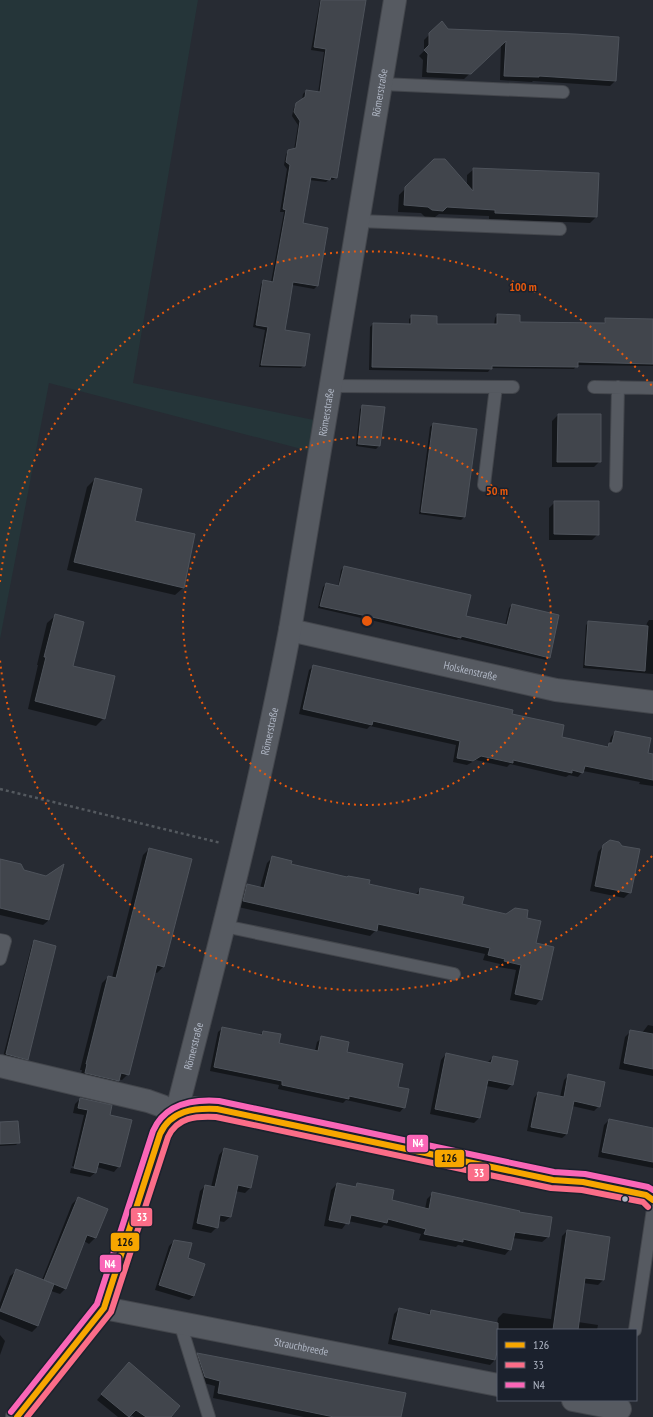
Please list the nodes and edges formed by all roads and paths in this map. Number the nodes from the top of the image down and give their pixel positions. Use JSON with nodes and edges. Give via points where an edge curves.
{"nodes":[{"id":1,"x":395,"y":0,"type":"edge"},
{"id":2,"x":382,"y":84,"type":"junction"},
{"id":3,"x":563,"y":92,"type":"dead end"},
{"id":4,"x":359,"y":221,"type":"junction"},
{"id":5,"x":560,"y":230,"type":"dead end"},
{"id":6,"x":330,"y":386,"type":"junction"},
{"id":7,"x":496,"y":387,"type":"junction"},
{"id":8,"x":513,"y":387,"type":"dead end"},
{"id":9,"x":594,"y":387,"type":"dead end"},
{"id":10,"x":618,"y":387,"type":"junction"},
{"id":11,"x":653,"y":388,"type":"edge"},
{"id":12,"x":484,"y":485,"type":"dead end"},
{"id":13,"x":616,"y":486,"type":"dead end"},
{"id":14,"x":290,"y":630,"type":"junction"},
{"id":15,"x":653,"y":702,"type":"edge"},
{"id":16,"x":0,"y":789,"type":"edge"},
{"id":17,"x":242,"y":848,"type":"junction"},
{"id":18,"x":224,"y":926,"type":"junction"},
{"id":19,"x":0,"y":940,"type":"edge"},
{"id":20,"x":0,"y":959,"type":"edge"},
{"id":21,"x":454,"y":974,"type":"dead end"},
{"id":22,"x":0,"y":1066,"type":"edge"},
{"id":23,"x":176,"y":1114,"type":"junction"},
{"id":24,"x":653,"y":1200,"type":"edge"},
{"id":25,"x":653,"y":1209,"type":"edge"},
{"id":26,"x":104,"y":1308,"type":"junction"},
{"id":27,"x":180,"y":1323,"type":"junction"},
{"id":28,"x":635,"y":1329,"type":"edge"},
{"id":29,"x":497,"y":1385,"type":"edge"},
{"id":30,"x":579,"y":1401,"type":"edge"},
{"id":31,"x":623,"y":1409,"type":"edge"},
{"id":32,"x":18,"y":1417,"type":"edge"},
{"id":33,"x":209,"y":1417,"type":"edge"}],
"edges":[{"from":1,"to":2,"type":"street","name":"Römerstraße"},
{"from":2,"to":3,"type":"lane"},
{"from":2,"to":4,"type":"street","name":"Römerstraße"},
{"from":4,"to":5,"type":"lane"},
{"from":4,"to":6,"type":"street","name":"Römerstraße"},
{"from":6,"to":7,"type":"lane"},
{"from":6,"to":14,"type":"street","name":"Römerstraße"},
{"from":7,"to":8,"type":"lane"},
{"from":7,"to":12,"type":"lane"},
{"from":9,"to":10,"type":"lane"},
{"from":10,"to":11,"type":"lane"},
{"from":10,"to":13,"type":"lane"},
{"from":14,"to":15,"type":"street","name":"Holskenstraße","via":[[556,690]]},
{"from":14,"to":17,"type":"street","name":"Römerstraße"},
{"from":16,"to":17,"type":"path"},
{"from":17,"to":18,"type":"street","name":"Römerstraße"},
{"from":18,"to":21,"type":"lane"},
{"from":18,"to":23,"type":"street","name":"Römerstraße"},
{"from":19,"to":20,"type":"lane","via":[[5,941]]},
{"from":22,"to":23,"type":"street","via":[[148,1101]]},
{"from":23,"to":24,"type":"street","via":[[196,1108],[217,1110],[554,1180],[584,1182],[638,1193]]},
{"from":23,"to":26,"type":"street","name":"Römerstraße","via":[[164,1127],[156,1147]]},
{"from":25,"to":28,"type":"lane"},
{"from":26,"to":27,"type":"street","name":"Strauchbreede"},
{"from":26,"to":32,"type":"street","name":"Römerstraße"},
{"from":27,"to":29,"type":"street","name":"Strauchbreede"},
{"from":27,"to":33,"type":"lane"},
{"from":30,"to":31,"type":"street"}]}
